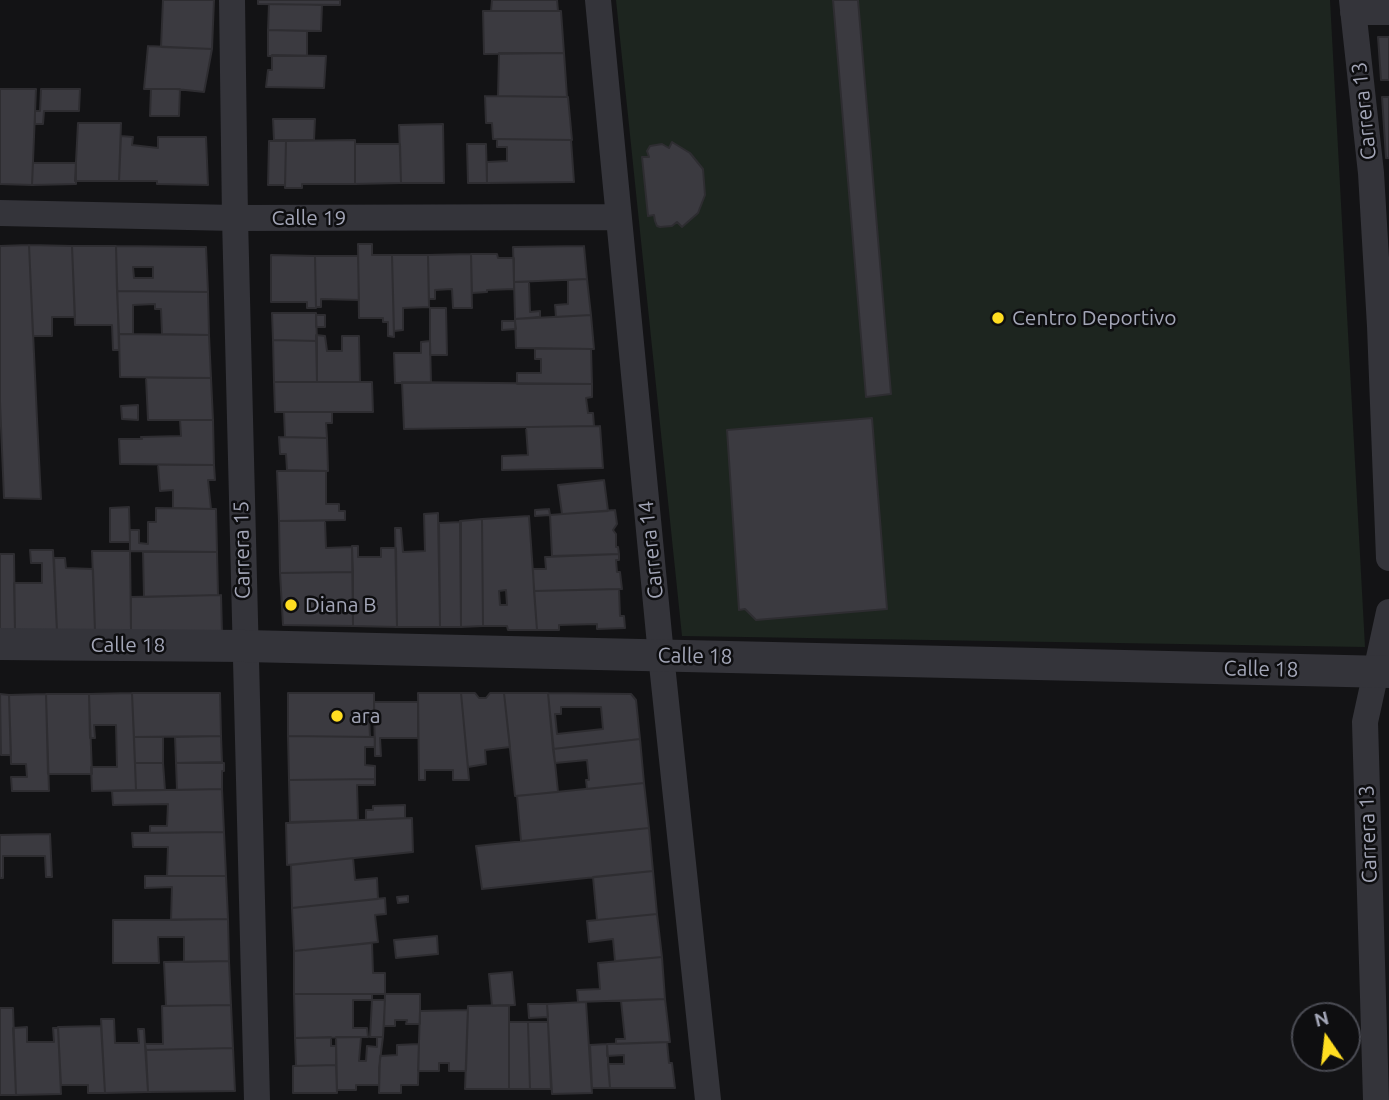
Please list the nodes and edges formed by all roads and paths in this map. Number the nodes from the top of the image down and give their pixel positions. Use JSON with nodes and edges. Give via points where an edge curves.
{"nodes":[{"id":1,"x":232,"y":0,"type":"edge"},
{"id":2,"x":598,"y":0,"type":"edge"},
{"id":3,"x":1353,"y":6,"type":"edge"},
{"id":4,"x":1389,"y":12,"type":"edge"},
{"id":5,"x":1380,"y":173,"type":"edge"},
{"id":6,"x":0,"y":213,"type":"edge"},
{"id":7,"x":618,"y":217,"type":"junction"},
{"id":8,"x":235,"y":218,"type":"junction"},
{"id":9,"x":1384,"y":326,"type":"edge"},
{"id":10,"x":1388,"y":481,"type":"edge"},
{"id":11,"x":1389,"y":558,"type":"edge"},
{"id":12,"x":1389,"y":612,"type":"edge"},
{"id":13,"x":0,"y":644,"type":"edge"},
{"id":14,"x":245,"y":646,"type":"junction"},
{"id":15,"x":661,"y":655,"type":"junction"},
{"id":16,"x":1382,"y":672,"type":"edge"},
{"id":17,"x":1379,"y":836,"type":"edge"},
{"id":18,"x":1381,"y":998,"type":"edge"},
{"id":19,"x":257,"y":1100,"type":"edge"},
{"id":20,"x":708,"y":1100,"type":"edge"},
{"id":21,"x":1376,"y":1100,"type":"edge"}],
"edges":[{"from":1,"to":8,"type":"street","name":"Carrera 15"},
{"from":2,"to":7,"type":"street","name":"Carrera 14"},
{"from":3,"to":4,"type":"street"},
{"from":3,"to":5,"type":"street","name":"Carrera 13"},
{"from":5,"to":9,"type":"street","name":"Carrera 13"},
{"from":6,"to":8,"type":"street","name":"Calle 19"},
{"from":7,"to":8,"type":"street","name":"Calle 19"},
{"from":7,"to":15,"type":"street","name":"Carrera 14"},
{"from":8,"to":14,"type":"street","name":"Carrera 15"},
{"from":9,"to":10,"type":"street","name":"Carrera 13"},
{"from":10,"to":11,"type":"street","name":"Carrera 13"},
{"from":12,"to":16,"type":"street","name":"Carrera 13"},
{"from":13,"to":14,"type":"street","name":"Calle 18"},
{"from":14,"to":15,"type":"street","name":"Calle 18"},
{"from":14,"to":19,"type":"street","name":"Carrera 15"},
{"from":15,"to":16,"type":"street","name":"Calle 18"},
{"from":15,"to":20,"type":"street","name":"Carrera 14"},
{"from":16,"to":17,"type":"street","name":"Carrera 13","via":[[1365,722]]},
{"from":17,"to":18,"type":"street","name":"Carrera 13"},
{"from":18,"to":21,"type":"street","name":"Carrera 13"}]}
